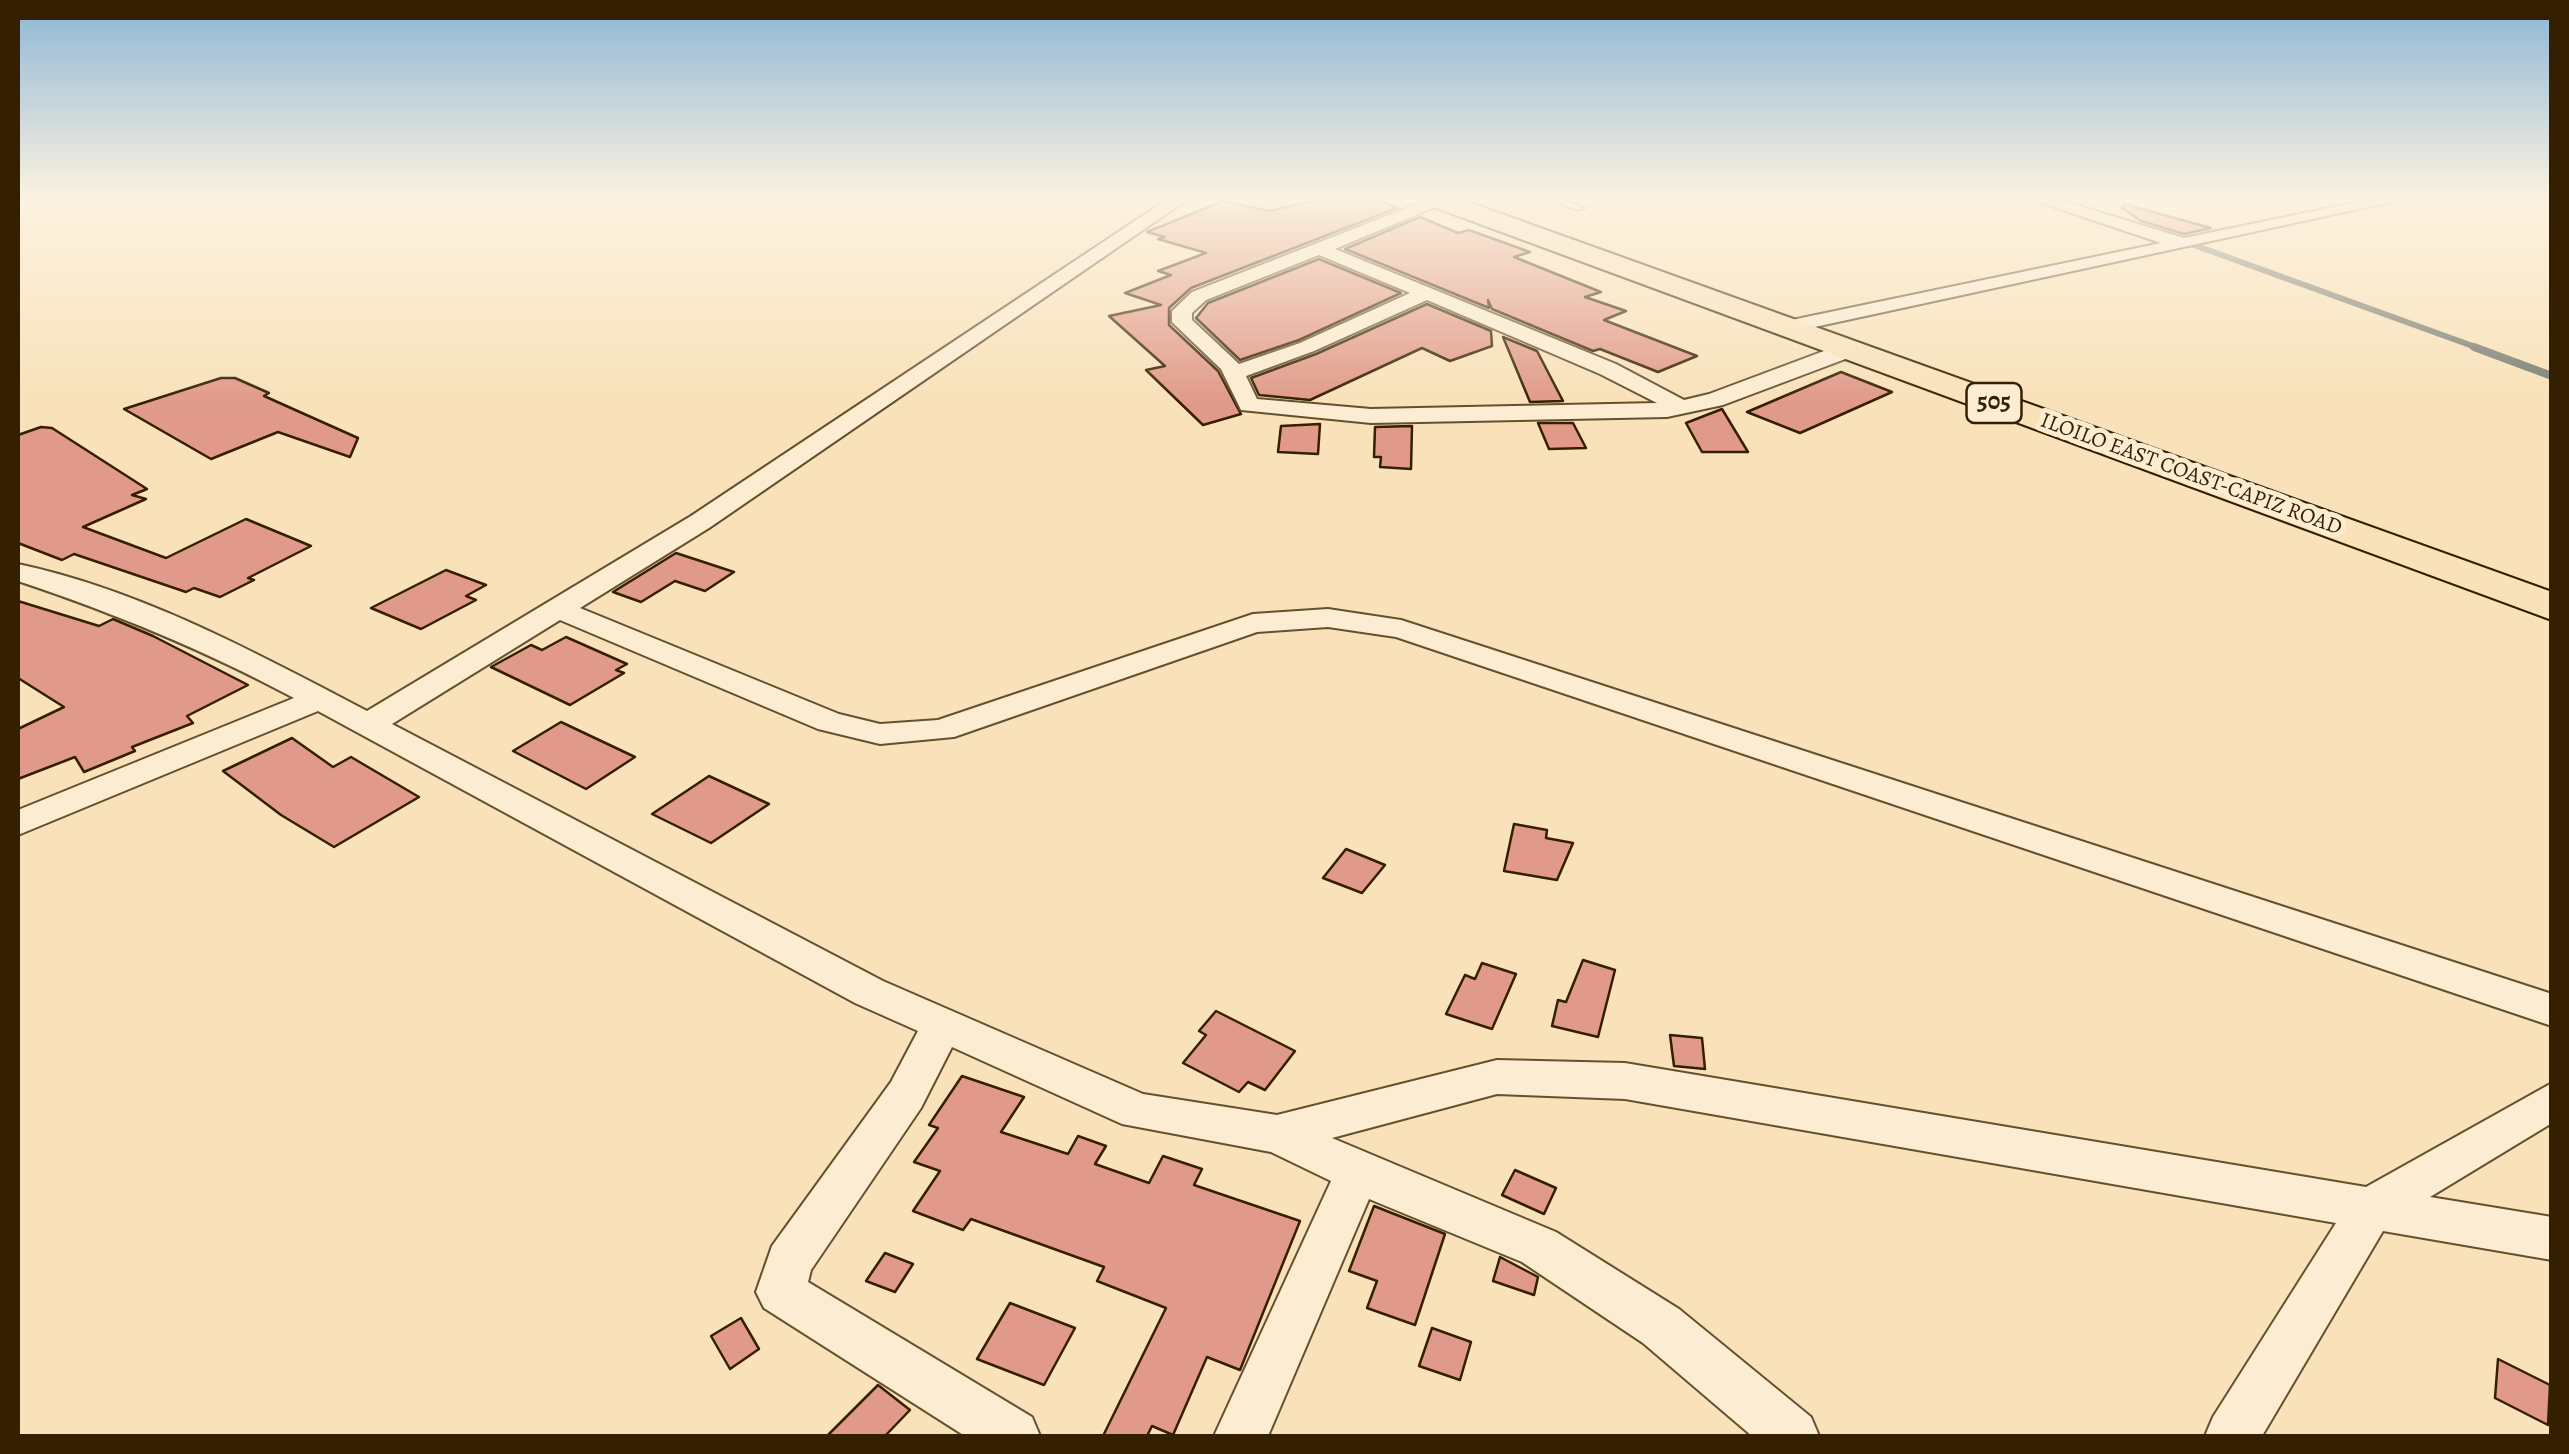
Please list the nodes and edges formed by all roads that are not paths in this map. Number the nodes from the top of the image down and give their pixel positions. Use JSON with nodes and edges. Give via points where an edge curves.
{"nodes":[{"id":1,"x":1079,"y":267,"type":"edge"},
{"id":2,"x":1272,"y":267,"type":"edge"},
{"id":3,"x":1364,"y":267,"type":"edge"},
{"id":4,"x":1622,"y":267,"type":"edge"},
{"id":5,"x":2067,"y":267,"type":"edge"},
{"id":6,"x":1427,"y":294,"type":"junction"},
{"id":7,"x":1787,"y":327,"type":"junction"},
{"id":8,"x":1848,"y":350,"type":"junction"},
{"id":9,"x":1234,"y":373,"type":"junction"},
{"id":10,"x":1681,"y":407,"type":"junction"},
{"id":11,"x":18,"y":572,"type":"edge"},
{"id":12,"x":2552,"y":608,"type":"edge"},
{"id":13,"x":558,"y":609,"type":"junction"},
{"id":14,"x":317,"y":700,"type":"junction"},
{"id":15,"x":366,"y":726,"type":"junction"},
{"id":16,"x":18,"y":823,"type":"edge"},
{"id":17,"x":2552,"y":1010,"type":"edge"},
{"id":18,"x":942,"y":1025,"type":"junction"},
{"id":19,"x":2552,"y":1101,"type":"edge"},
{"id":20,"x":1277,"y":1134,"type":"junction"},
{"id":21,"x":1358,"y":1172,"type":"junction"},
{"id":22,"x":2371,"y":1208,"type":"junction"},
{"id":23,"x":2552,"y":1240,"type":"edge"},
{"id":24,"x":1013,"y":1436,"type":"edge"},
{"id":25,"x":1241,"y":1436,"type":"edge"},
{"id":26,"x":1792,"y":1436,"type":"edge"},
{"id":27,"x":2232,"y":1436,"type":"edge"}],
"edges":[{"from":1,"to":13,"type":"street","via":[[700,522]]},
{"from":2,"to":9,"type":"street","via":[[1199,296],[1182,311],[1182,322]]},
{"from":3,"to":6,"type":"street"},
{"from":4,"to":7,"type":"main road","name":"ILOILO EAST COAST-CAPIZ ROAD","number":"505"},
{"from":5,"to":7,"type":"street"},
{"from":6,"to":9,"type":"street"},
{"from":6,"to":10,"type":"street","via":[[1608,369]]},
{"from":7,"to":8,"type":"main road","name":"ILOILO EAST COAST-CAPIZ ROAD","number":"505"},
{"from":8,"to":10,"type":"street"},
{"from":8,"to":12,"type":"main road","name":"ILOILO EAST COAST-CAPIZ ROAD","number":"505"},
{"from":9,"to":10,"type":"street","via":[[1249,405],[1294,412]]},
{"from":11,"to":14,"type":"street","via":[[132,609],[231,652]]},
{"from":13,"to":15,"type":"street"},
{"from":13,"to":17,"type":"street","via":[[829,722],[880,734],[942,730],[1253,623],[1328,618],[1401,629]]},
{"from":14,"to":15,"type":"street"},
{"from":14,"to":16,"type":"street"},
{"from":15,"to":18,"type":"street"},
{"from":18,"to":20,"type":"street","via":[[1138,1111]]},
{"from":18,"to":24,"type":"street","via":[[906,1095],[789,1262],[780,1292]]},
{"from":19,"to":22,"type":"street"},
{"from":20,"to":21,"type":"street"},
{"from":20,"to":22,"type":"street","via":[[1497,1076],[1625,1081]]},
{"from":21,"to":25,"type":"street"},
{"from":21,"to":26,"type":"street","via":[[1539,1246],[1661,1326]]},
{"from":22,"to":23,"type":"street"},
{"from":22,"to":27,"type":"street"}]}
